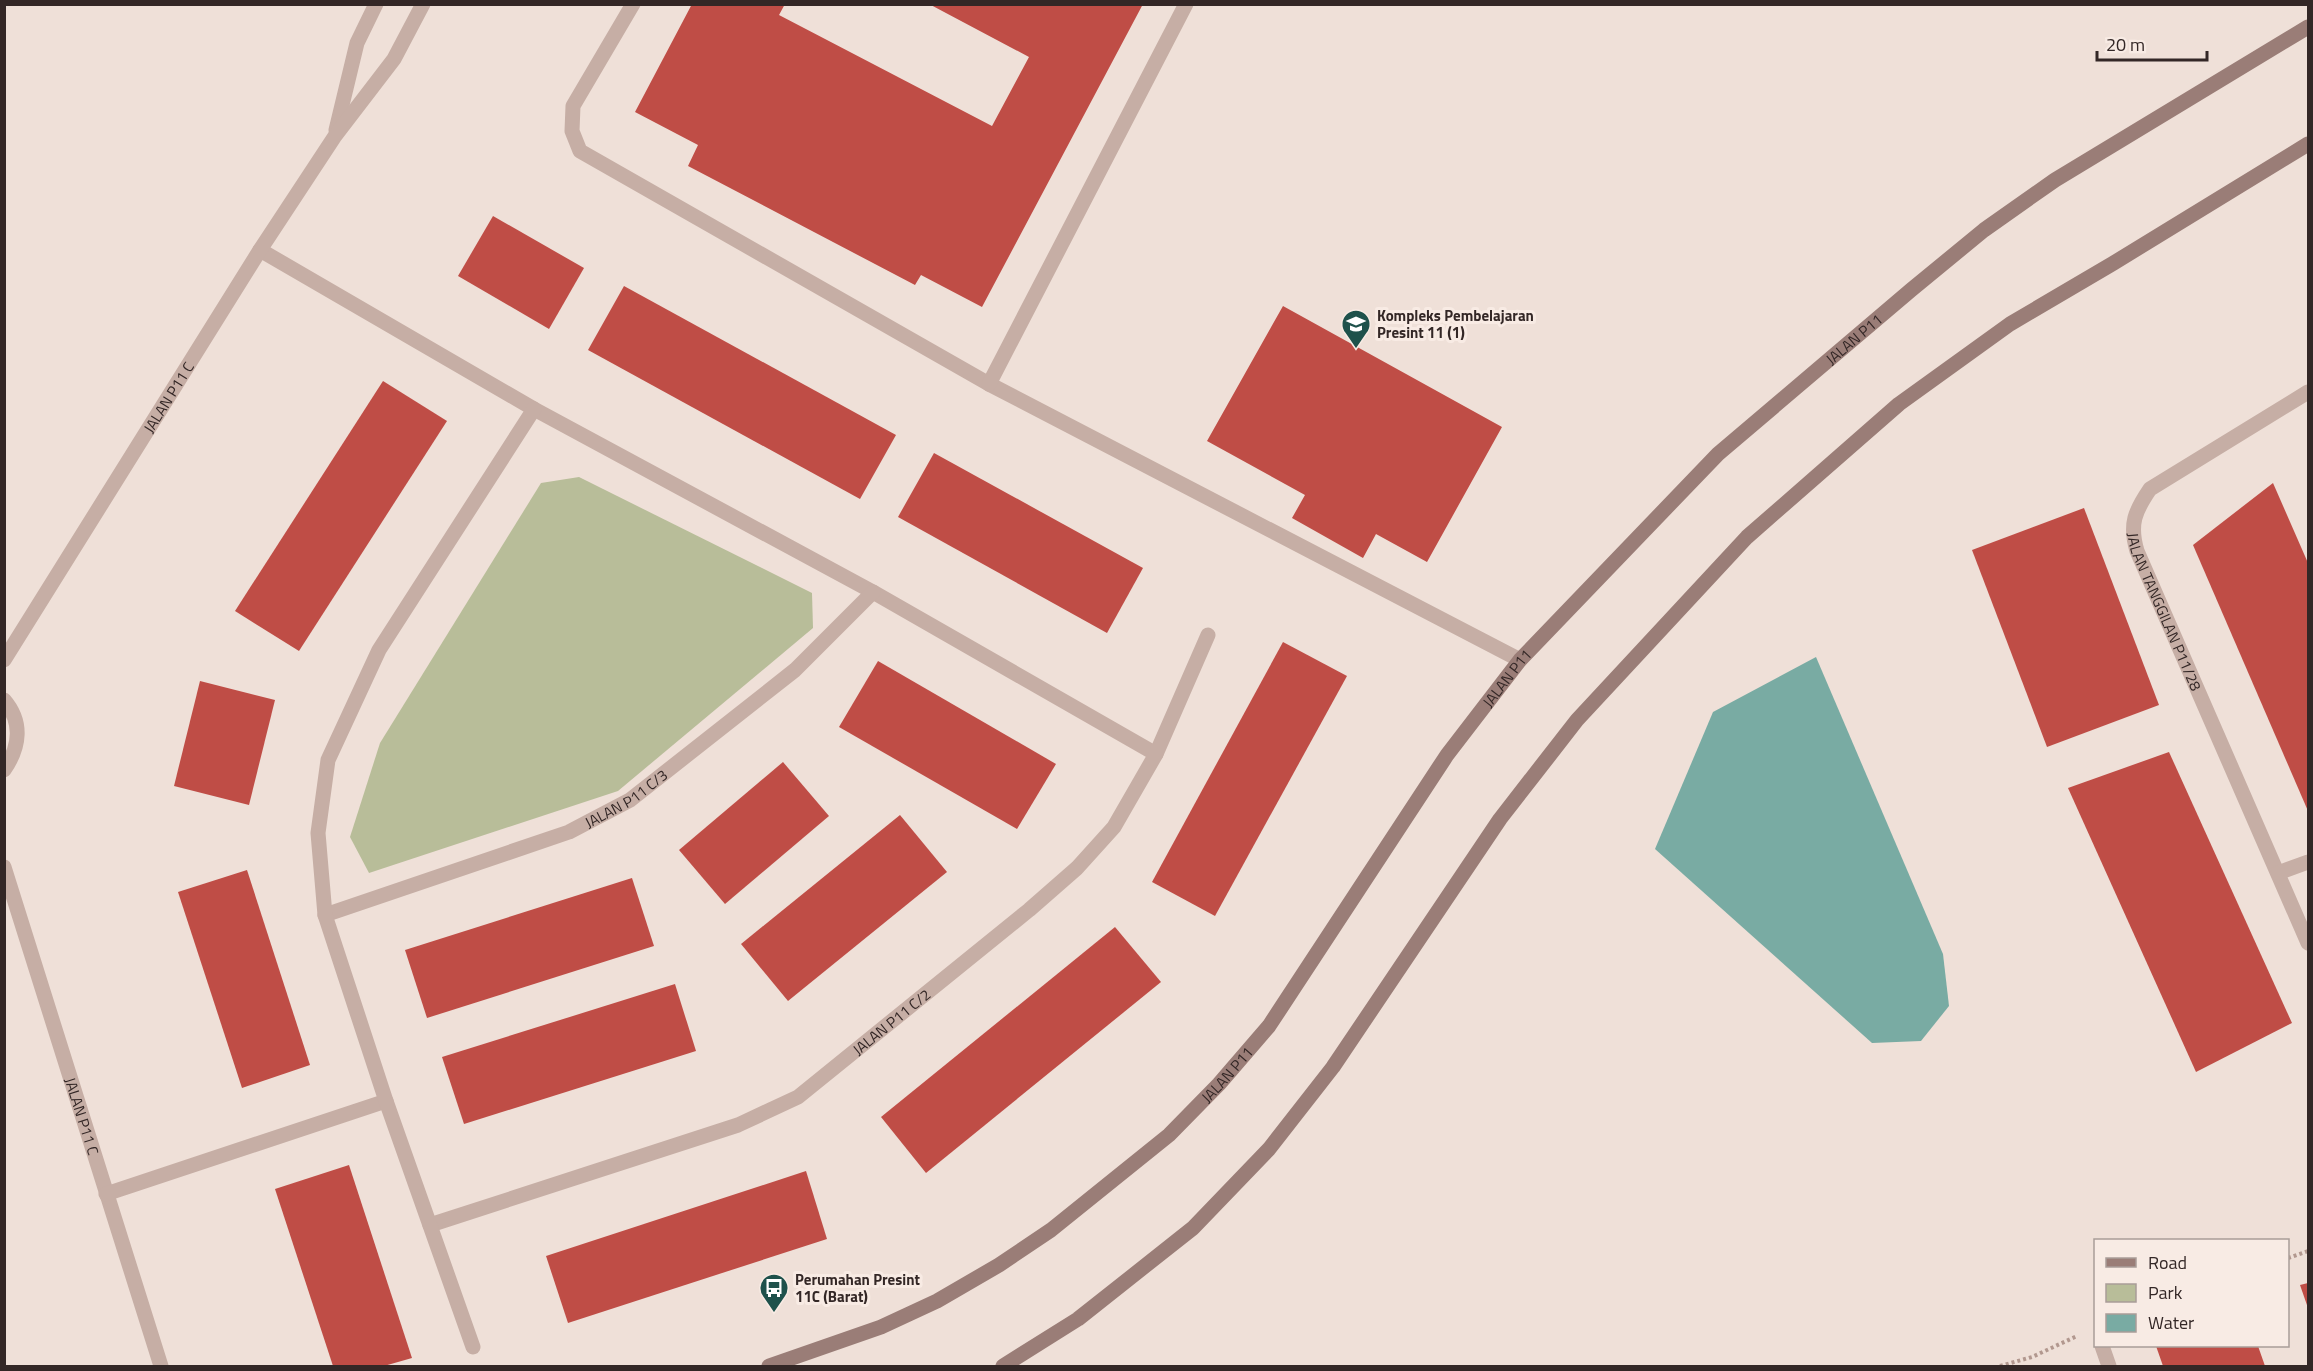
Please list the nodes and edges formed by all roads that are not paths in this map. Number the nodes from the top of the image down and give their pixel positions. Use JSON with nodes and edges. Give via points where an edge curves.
{"nodes":[{"id":1,"x":376,"y":4,"type":"edge"},
{"id":2,"x":633,"y":4,"type":"edge"},
{"id":3,"x":1186,"y":4,"type":"edge"},
{"id":4,"x":424,"y":6,"type":"edge"},
{"id":5,"x":2308,"y":27,"type":"edge"},
{"id":6,"x":335,"y":136,"type":"junction"},
{"id":7,"x":2308,"y":144,"type":"edge"},
{"id":8,"x":260,"y":250,"type":"junction"},
{"id":9,"x":988,"y":384,"type":"junction"},
{"id":10,"x":2308,"y":392,"type":"edge"},
{"id":11,"x":534,"y":409,"type":"junction"},
{"id":12,"x":873,"y":592,"type":"junction"},
{"id":13,"x":1208,"y":635,"type":"dead end"},
{"id":14,"x":4,"y":660,"type":"edge"},
{"id":15,"x":1520,"y":660,"type":"junction"},
{"id":16,"x":4,"y":700,"type":"edge"},
{"id":17,"x":1156,"y":754,"type":"junction"},
{"id":18,"x":4,"y":770,"type":"edge"},
{"id":19,"x":2308,"y":862,"type":"edge"},
{"id":20,"x":4,"y":867,"type":"edge"},
{"id":21,"x":2278,"y":873,"type":"junction"},
{"id":22,"x":326,"y":915,"type":"junction"},
{"id":23,"x":2308,"y":943,"type":"edge"},
{"id":24,"x":386,"y":1101,"type":"junction"},
{"id":25,"x":106,"y":1194,"type":"junction"},
{"id":26,"x":430,"y":1225,"type":"junction"},
{"id":27,"x":473,"y":1347,"type":"dead end"},
{"id":28,"x":2102,"y":1347,"type":"edge"},
{"id":29,"x":161,"y":1366,"type":"edge"},
{"id":30,"x":769,"y":1366,"type":"edge"},
{"id":31,"x":1003,"y":1366,"type":"edge"},
{"id":32,"x":2109,"y":1366,"type":"edge"}],
"edges":[{"from":1,"to":6,"type":"street","name":"JALAN P11 C","via":[[357,43]]},
{"from":2,"to":9,"type":"street","via":[[573,106],[572,131],[580,151]]},
{"from":3,"to":9,"type":"street"},
{"from":4,"to":6,"type":"street","name":"JALAN P11 C","via":[[394,59]]},
{"from":5,"to":15,"type":"main road","name":"JALAN P11","via":[[2055,180],[1984,230],[1718,454]]},
{"from":6,"to":8,"type":"street","name":"JALAN P11 C"},
{"from":7,"to":31,"type":"main road","via":[[2010,324],[1899,404],[1747,537],[1577,720],[1500,819],[1333,1067],[1269,1149],[1193,1228],[1078,1319]]},
{"from":8,"to":11,"type":"street"},
{"from":8,"to":14,"type":"street","name":"JALAN P11 C"},
{"from":9,"to":15,"type":"street"},
{"from":10,"to":21,"type":"street","name":"JALAN TANGGILAN P11/28","via":[[2150,489],[2137,508],[2132,534]]},
{"from":11,"to":12,"type":"street"},
{"from":11,"to":22,"type":"street","via":[[379,650],[328,760],[318,833]]},
{"from":12,"to":17,"type":"street"},
{"from":12,"to":22,"type":"street","name":"JALAN P11 C/3","via":[[795,669],[630,800],[569,832]]},
{"from":13,"to":17,"type":"street","name":"JALAN P11 C/2"},
{"from":15,"to":30,"type":"main road","name":"JALAN P11","via":[[1447,755],[1269,1026],[1168,1135],[1051,1230],[999,1265],[880,1327]]},
{"from":16,"to":18,"type":"street","via":[[17,723],[18,739],[14,756]]},
{"from":17,"to":26,"type":"street","name":"JALAN P11 C/2","via":[[1114,827],[1077,868],[798,1097],[738,1125]]},
{"from":19,"to":21,"type":"street"},
{"from":20,"to":25,"type":"street","name":"JALAN P11 C"},
{"from":21,"to":23,"type":"street","name":"JALAN TANGGILAN P11/28"},
{"from":22,"to":24,"type":"street"},
{"from":24,"to":25,"type":"street"},
{"from":24,"to":26,"type":"street"},
{"from":25,"to":29,"type":"street","name":"JALAN P11 C"},
{"from":26,"to":27,"type":"street"},
{"from":28,"to":32,"type":"street"}]}
